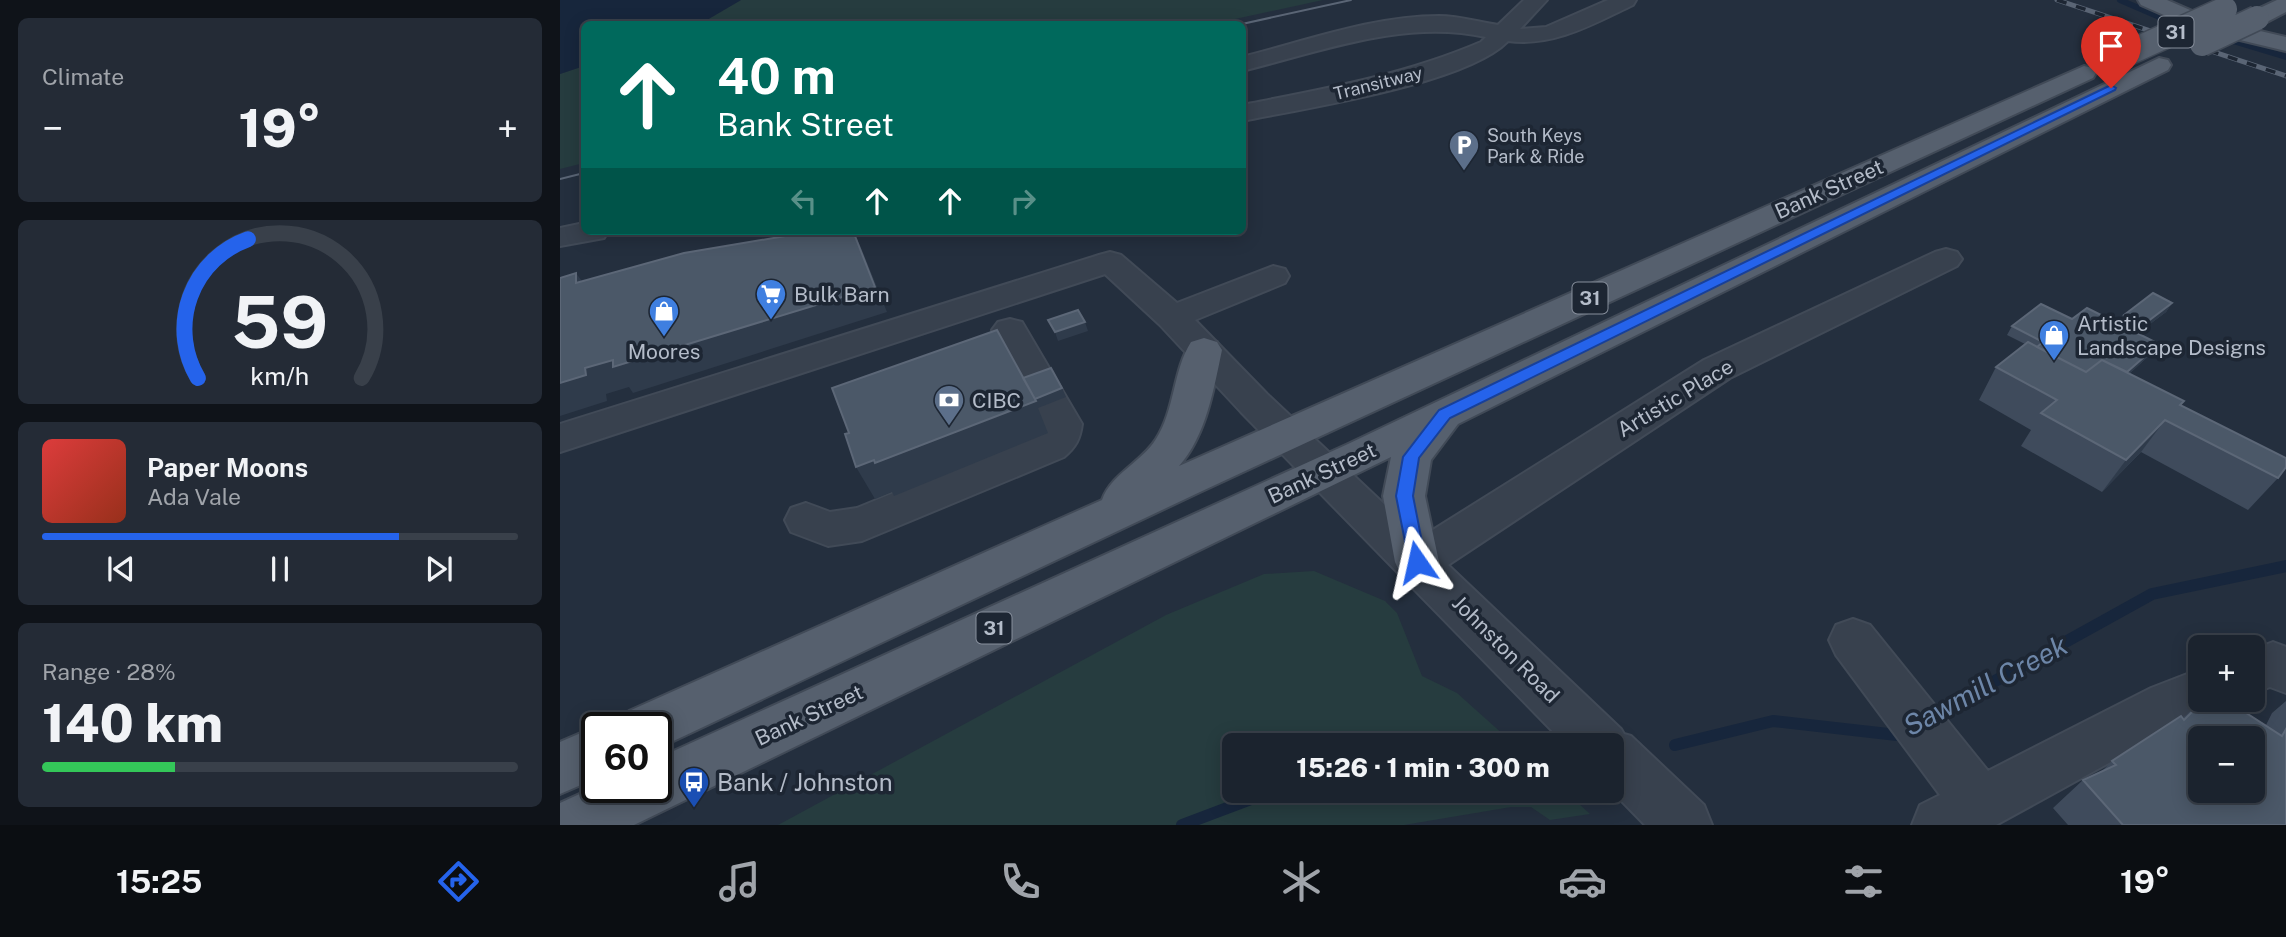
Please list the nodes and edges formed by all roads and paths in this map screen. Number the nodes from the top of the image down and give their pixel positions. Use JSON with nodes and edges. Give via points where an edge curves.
{"nodes":[{"id":1,"x":1536,"y":0,"type":"edge"},
{"id":2,"x":1625,"y":0,"type":"edge"},
{"id":3,"x":2149,"y":0,"type":"edge"},
{"id":4,"x":2286,"y":4,"type":"edge"},
{"id":5,"x":2252,"y":9,"type":"edge"},
{"id":6,"x":1504,"y":32,"type":"junction"},
{"id":7,"x":2286,"y":44,"type":"edge"},
{"id":8,"x":1246,"y":63,"type":"edge"},
{"id":9,"x":1246,"y":97,"type":"edge"},
{"id":10,"x":1246,"y":112,"type":"edge"},
{"id":11,"x":581,"y":233,"type":"edge"},
{"id":12,"x":560,"y":237,"type":"edge"},
{"id":13,"x":1947,"y":259,"type":"dead end"},
{"id":14,"x":1273,"y":276,"type":"dead end"},
{"id":15,"x":1172,"y":317,"type":"junction"},
{"id":16,"x":1010,"y":330,"type":"dead end"},
{"id":17,"x":1204,"y":351,"type":"junction"},
{"id":18,"x":1445,"y":414,"type":"junction"},
{"id":19,"x":1287,"y":436,"type":"junction"},
{"id":20,"x":560,"y":438,"type":"edge"},
{"id":21,"x":1324,"y":472,"type":"junction"},
{"id":22,"x":1106,"y":515,"type":"junction"},
{"id":23,"x":806,"y":520,"type":"dead end"},
{"id":24,"x":1417,"y":562,"type":"junction"},
{"id":25,"x":1853,"y":640,"type":"dead end"},
{"id":26,"x":2265,"y":667,"type":"edge"},
{"id":27,"x":2286,"y":671,"type":"edge"},
{"id":28,"x":2188,"y":697,"type":"edge"},
{"id":29,"x":672,"y":716,"type":"edge"},
{"id":30,"x":1590,"y":733,"type":"edge"},
{"id":31,"x":581,"y":758,"type":"edge"},
{"id":32,"x":1624,"y":766,"type":"edge"},
{"id":33,"x":560,"y":768,"type":"edge"},
{"id":34,"x":672,"y":779,"type":"edge"},
{"id":35,"x":621,"y":803,"type":"edge"},
{"id":36,"x":1959,"y":814,"type":"edge"},
{"id":37,"x":574,"y":825,"type":"edge"},
{"id":38,"x":1684,"y":825,"type":"edge"}],
"edges":[{"from":1,"to":6,"type":"street","name":"Transitway"},
{"from":2,"to":6,"type":"street","via":[[1546,34]]},
{"from":3,"to":7,"type":"main road","via":[[2206,25]]},
{"from":4,"to":5,"type":"main road","name":"Bank Street","number":"31"},
{"from":5,"to":18,"type":"main road","name":"Bank Street","number":"31","bridge":true,"via":[[2159,65]]},
{"from":5,"to":19,"type":"main road","name":"Bank Street","number":"31","bridge":true,"via":[[2225,9]]},
{"from":6,"to":8,"type":"street","via":[[1459,24],[1422,24]]},
{"from":6,"to":9,"type":"street","name":"Transitway","via":[[1370,72]]},
{"from":6,"to":10,"type":"street","name":"Transitway","via":[[1489,47],[1445,66],[1380,85]]},
{"from":11,"to":12,"type":"street"},
{"from":13,"to":24,"type":"street","name":"Artistic Place","via":[[1717,369]]},
{"from":14,"to":15,"type":"street"},
{"from":15,"to":17,"type":"street","name":"Johnston Road"},
{"from":15,"to":20,"type":"street","name":"Johnston Road","via":[[1110,262],[863,354]]},
{"from":16,"to":23,"type":"street","via":[[1063,424],[1060,439],[862,524],[828,529]]},
{"from":17,"to":19,"type":"street","name":"Johnston Road"},
{"from":17,"to":22,"type":"main road","via":[[1173,447]]},
{"from":18,"to":21,"type":"main road","name":"Bank Street","number":"31"},
{"from":18,"to":24,"type":"main road","via":[[1411,457],[1404,496]]},
{"from":19,"to":21,"type":"street","name":"Johnston Road"},
{"from":19,"to":22,"type":"main road","name":"Bank Street","number":"31"},
{"from":21,"to":24,"type":"street","name":"Johnston Road"},
{"from":21,"to":34,"type":"main road","name":"Bank Street","number":"31"},
{"from":22,"to":29,"type":"main road","name":"Bank Street","number":"31"},
{"from":24,"to":30,"type":"street","name":"Johnston Road"},
{"from":25,"to":36,"type":"street","via":[[1940,754]]},
{"from":26,"to":27,"type":"street","via":[[2273,664]]},
{"from":28,"to":36,"type":"street"},
{"from":31,"to":33,"type":"main road"},
{"from":32,"to":38,"type":"street"},
{"from":35,"to":37,"type":"main road","name":"Bank Street","number":"31"}]}
